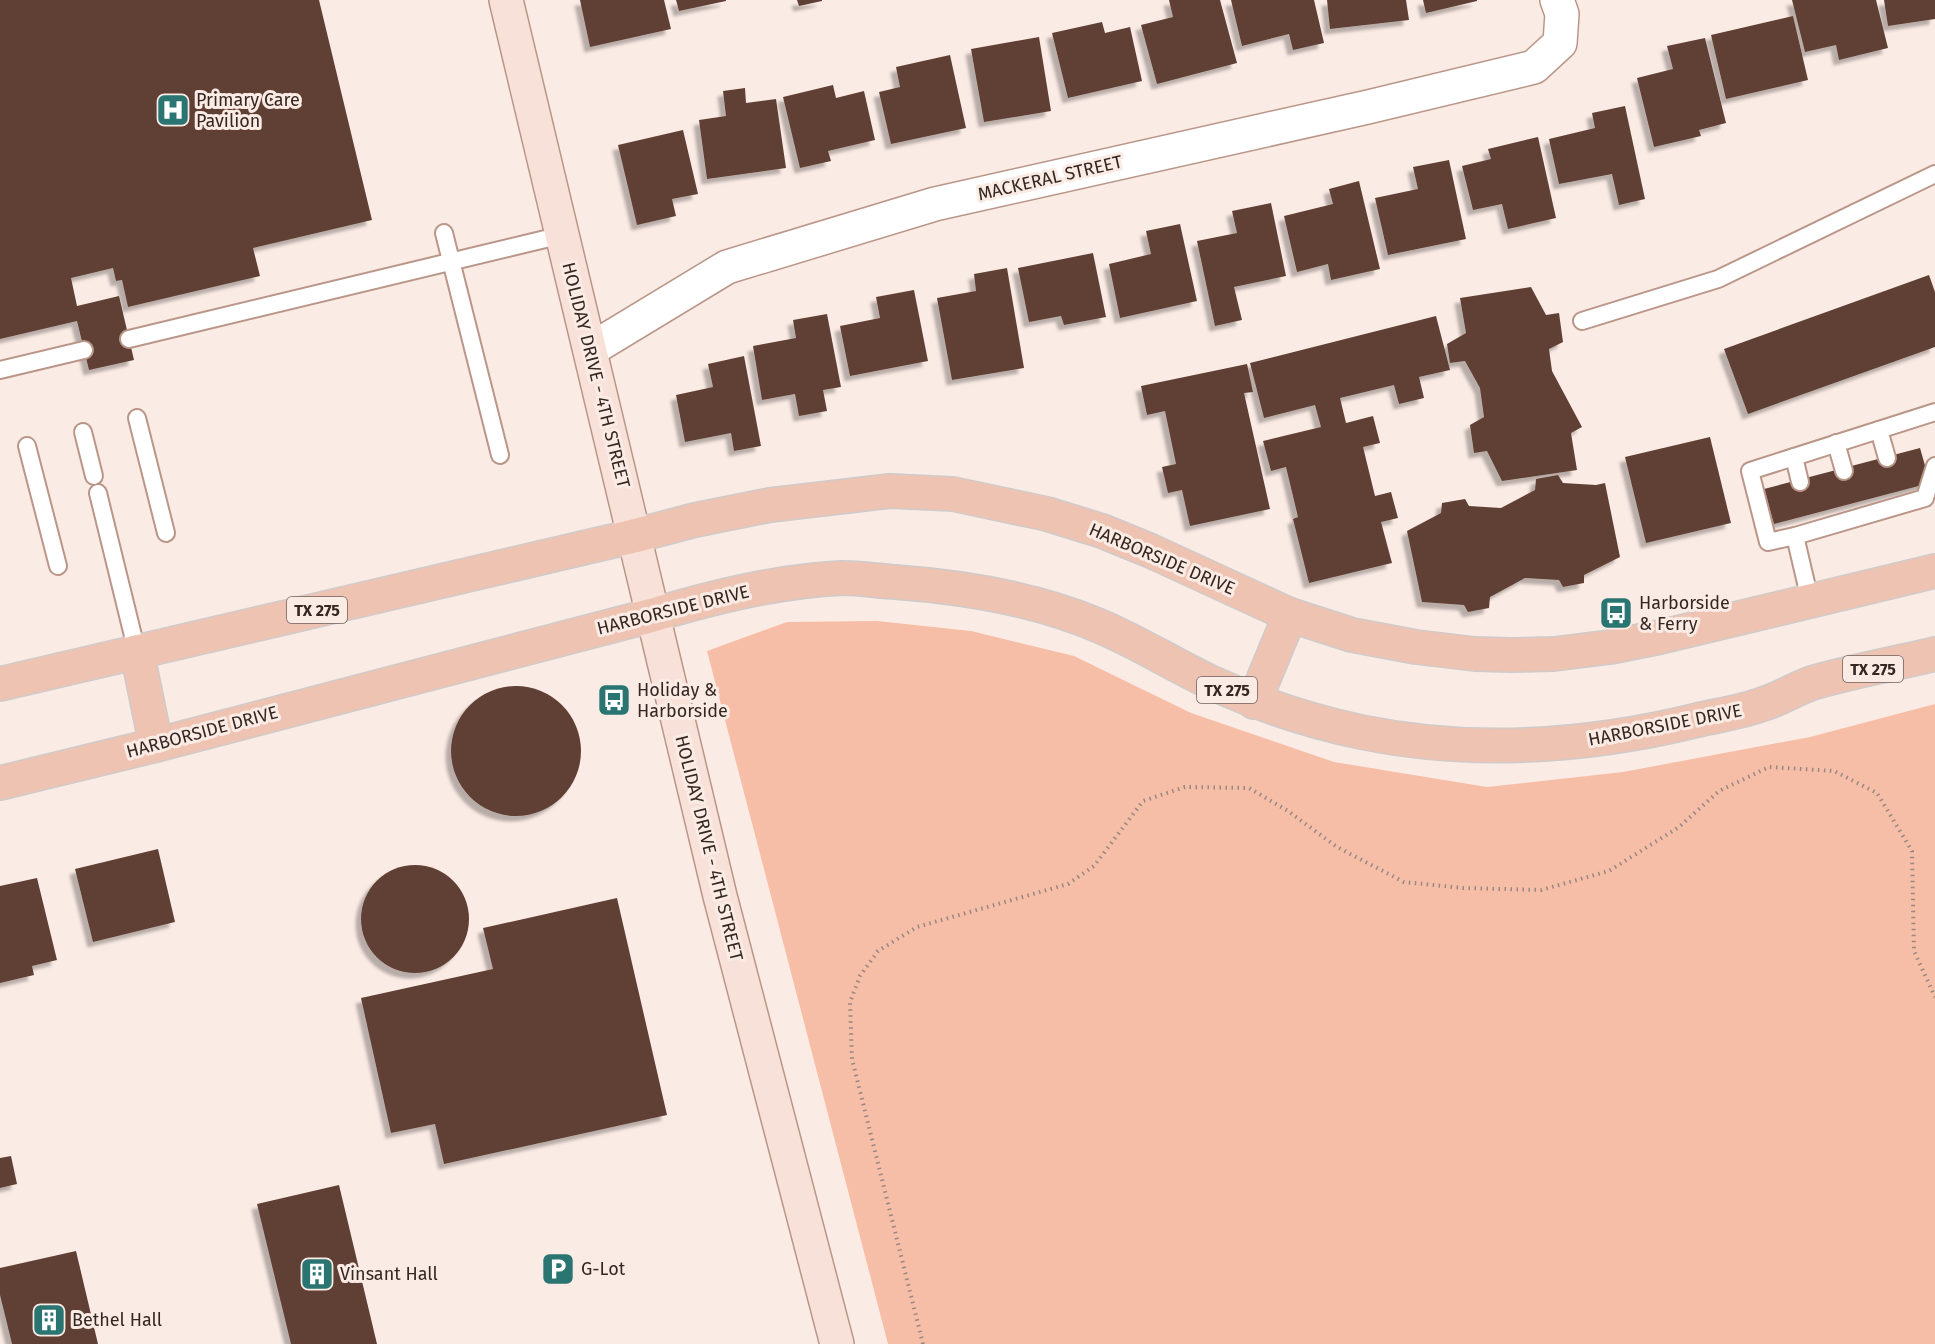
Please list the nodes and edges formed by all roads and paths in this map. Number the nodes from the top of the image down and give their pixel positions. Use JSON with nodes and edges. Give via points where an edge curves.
{"nodes":[{"id":1,"x":506,"y":0,"type":"edge"},
{"id":2,"x":1557,"y":0,"type":"edge"},
{"id":3,"x":1935,"y":174,"type":"edge"},
{"id":4,"x":444,"y":233,"type":"dead end"},
{"id":5,"x":562,"y":235,"type":"junction"},
{"id":6,"x":452,"y":262,"type":"junction"},
{"id":7,"x":1582,"y":321,"type":"dead end"},
{"id":8,"x":129,"y":339,"type":"dead end"},
{"id":9,"x":84,"y":350,"type":"dead end"},
{"id":10,"x":590,"y":350,"type":"junction"},
{"id":11,"x":0,"y":370,"type":"edge"},
{"id":12,"x":1935,"y":412,"type":"edge"},
{"id":13,"x":137,"y":418,"type":"dead end"},
{"id":14,"x":1879,"y":430,"type":"junction"},
{"id":15,"x":83,"y":432,"type":"dead end"},
{"id":16,"x":1836,"y":443,"type":"junction"},
{"id":17,"x":27,"y":446,"type":"dead end"},
{"id":18,"x":500,"y":454,"type":"dead end"},
{"id":19,"x":1794,"y":457,"type":"junction"},
{"id":20,"x":1887,"y":458,"type":"dead end"},
{"id":21,"x":1935,"y":466,"type":"edge"},
{"id":22,"x":1844,"y":471,"type":"dead end"},
{"id":23,"x":94,"y":476,"type":"dead end"},
{"id":24,"x":1800,"y":482,"type":"dead end"},
{"id":25,"x":98,"y":493,"type":"dead end"},
{"id":26,"x":166,"y":533,"type":"dead end"},
{"id":27,"x":634,"y":536,"type":"junction"},
{"id":28,"x":1795,"y":536,"type":"junction"},
{"id":29,"x":58,"y":566,"type":"dead end"},
{"id":30,"x":1935,"y":571,"type":"edge"},
{"id":31,"x":1810,"y":600,"type":"junction"},
{"id":32,"x":653,"y":615,"type":"junction"},
{"id":33,"x":1290,"y":615,"type":"junction"},
{"id":34,"x":137,"y":652,"type":"junction"},
{"id":35,"x":1935,"y":654,"type":"edge"},
{"id":36,"x":0,"y":684,"type":"edge"},
{"id":37,"x":1254,"y":702,"type":"junction"},
{"id":38,"x":156,"y":745,"type":"junction"},
{"id":39,"x":0,"y":783,"type":"edge"},
{"id":40,"x":1935,"y":997,"type":"edge"},
{"id":41,"x":837,"y":1344,"type":"edge"},
{"id":42,"x":923,"y":1344,"type":"edge"}],
"edges":[{"from":1,"to":5,"type":"street","name":"HOLIDAY DRIVE - 4TH STREET"},
{"from":2,"to":10,"type":"street","name":"MACKERAL STREET","via":[[1562,14],[1560,43],[1534,67],[935,204],[728,267]]},
{"from":3,"to":7,"type":"lane","via":[[1718,279]]},
{"from":4,"to":6,"type":"lane"},
{"from":5,"to":6,"type":"lane"},
{"from":5,"to":10,"type":"street","name":"HOLIDAY DRIVE - 4TH STREET"},
{"from":6,"to":8,"type":"lane"},
{"from":6,"to":18,"type":"lane"},
{"from":9,"to":11,"type":"lane"},
{"from":10,"to":27,"type":"street","name":"HOLIDAY DRIVE - 4TH STREET"},
{"from":12,"to":14,"type":"lane"},
{"from":13,"to":26,"type":"lane"},
{"from":14,"to":16,"type":"lane"},
{"from":14,"to":20,"type":"lane"},
{"from":15,"to":23,"type":"lane"},
{"from":16,"to":19,"type":"lane"},
{"from":16,"to":22,"type":"lane"},
{"from":17,"to":29,"type":"lane"},
{"from":19,"to":24,"type":"lane"},
{"from":19,"to":28,"type":"lane","via":[[1750,471],[1768,542]]},
{"from":21,"to":28,"type":"lane","via":[[1925,498],[1897,499],[1811,524]]},
{"from":25,"to":34,"type":"lane"},
{"from":27,"to":32,"type":"street","name":"HOLIDAY DRIVE - 4TH STREET"},
{"from":27,"to":33,"type":"main road","name":"HARBORSIDE DRIVE","number":"TX 275","via":[[770,504],[890,491],[953,494],[1047,514],[1102,531]]},
{"from":27,"to":34,"type":"main road","name":"HARBORSIDE DRIVE","number":"TX 275"},
{"from":28,"to":31,"type":"lane"},
{"from":30,"to":31,"type":"main road","name":"HARBORSIDE DRIVE","number":"TX 275"},
{"from":31,"to":33,"type":"main road","name":"HARBORSIDE DRIVE","number":"TX 275","via":[[1610,647],[1522,655],[1416,647],[1352,635]]},
{"from":32,"to":37,"type":"main road","name":"HARBORSIDE DRIVE","number":"TX 275","via":[[716,596],[844,578],[965,589],[1013,598],[1095,624]]},
{"from":32,"to":38,"type":"main road","name":"HARBORSIDE DRIVE","number":"TX 275"},
{"from":32,"to":41,"type":"street","name":"HOLIDAY DRIVE - 4TH STREET","via":[[720,896]]},
{"from":33,"to":37,"type":"main road"},
{"from":34,"to":36,"type":"main road","name":"HARBORSIDE DRIVE","number":"TX 275"},
{"from":34,"to":38,"type":"main road"},
{"from":35,"to":37,"type":"main road","name":"HARBORSIDE DRIVE","number":"TX 275","via":[[1810,684],[1762,705],[1673,727],[1541,746],[1483,746],[1362,732]]},
{"from":38,"to":39,"type":"main road","name":"HARBORSIDE DRIVE","number":"TX 275"},
{"from":40,"to":42,"type":"path","via":[[1914,951],[1912,851],[1877,793],[1834,771],[1769,767],[1719,791],[1679,827],[1609,870],[1541,890],[1404,882],[1337,847],[1249,788],[1185,787],[1143,801],[1094,866],[1068,884],[916,927],[878,951],[860,976],[850,1002],[852,1059]]}]}
